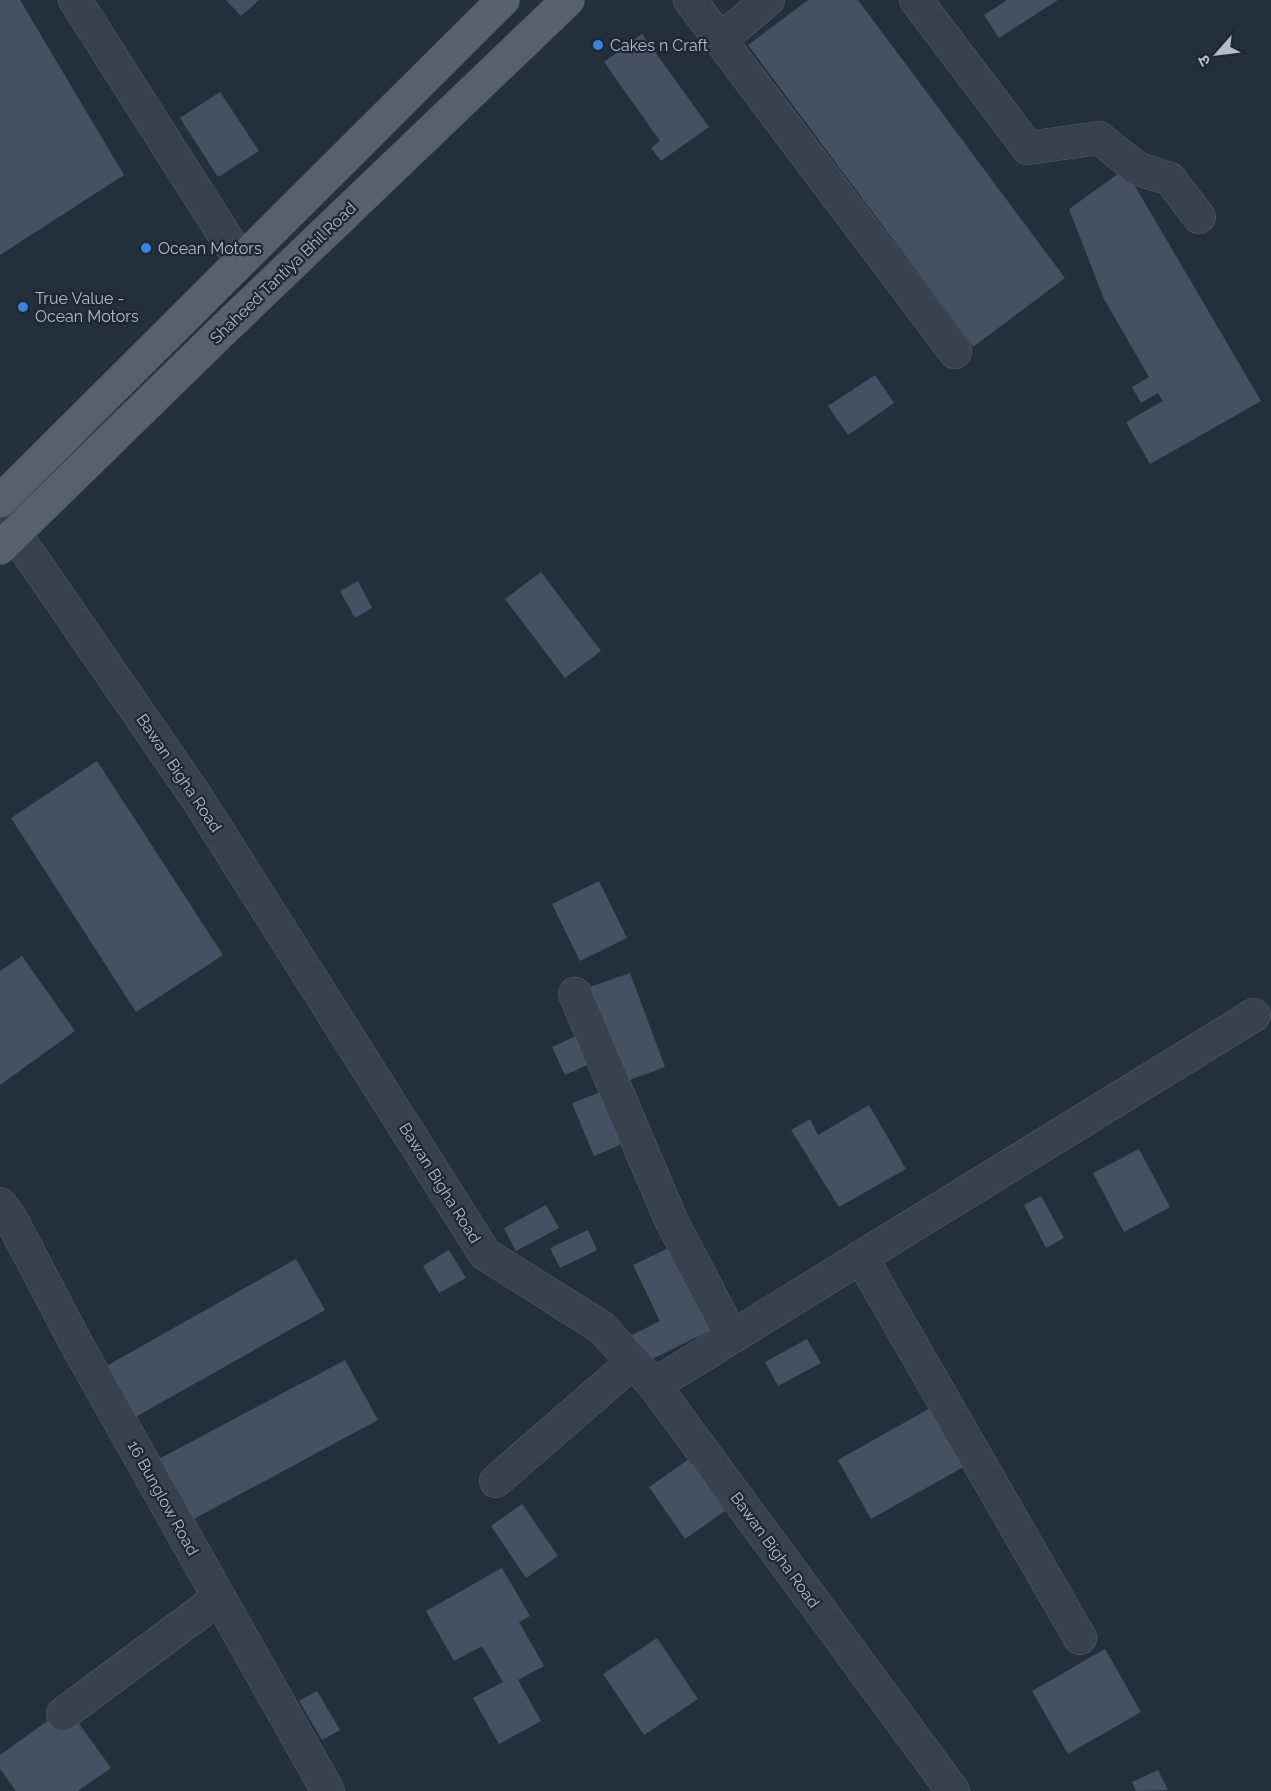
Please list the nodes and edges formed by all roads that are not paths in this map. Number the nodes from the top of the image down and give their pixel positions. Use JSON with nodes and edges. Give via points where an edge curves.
{"nodes":[{"id":1,"x":75,"y":0,"type":"edge"},
{"id":2,"x":503,"y":0,"type":"edge"},
{"id":3,"x":568,"y":0,"type":"edge"},
{"id":4,"x":690,"y":0,"type":"edge"},
{"id":5,"x":768,"y":0,"type":"edge"},
{"id":6,"x":916,"y":0,"type":"edge"},
{"id":7,"x":720,"y":40,"type":"junction"},
{"id":8,"x":1199,"y":217,"type":"dead end"},
{"id":9,"x":241,"y":261,"type":"junction"},
{"id":10,"x":955,"y":352,"type":"dead end"},
{"id":11,"x":0,"y":501,"type":"edge"},
{"id":12,"x":5,"y":531,"type":"edge"},
{"id":13,"x":575,"y":994,"type":"dead end"},
{"id":14,"x":1254,"y":1015,"type":"dead end"},
{"id":15,"x":0,"y":1204,"type":"edge"},
{"id":16,"x":861,"y":1257,"type":"junction"},
{"id":17,"x":732,"y":1337,"type":"junction"},
{"id":18,"x":644,"y":1374,"type":"junction"},
{"id":19,"x":496,"y":1481,"type":"dead end"},
{"id":20,"x":219,"y":1598,"type":"junction"},
{"id":21,"x":1080,"y":1638,"type":"dead end"},
{"id":22,"x":63,"y":1714,"type":"dead end"},
{"id":23,"x":328,"y":1791,"type":"edge"},
{"id":24,"x":952,"y":1791,"type":"edge"}],
"edges":[{"from":1,"to":9,"type":"street"},
{"from":2,"to":9,"type":"main road"},
{"from":3,"to":12,"type":"main road","name":"Shaheed Tantiya Bhil Road","via":[[245,309]]},
{"from":4,"to":7,"type":"street"},
{"from":5,"to":7,"type":"street"},
{"from":6,"to":8,"type":"street","via":[[1028,148],[1099,138],[1138,170],[1170,179]]},
{"from":7,"to":10,"type":"street"},
{"from":9,"to":11,"type":"main road"},
{"from":12,"to":18,"type":"street","name":"Bawan Bigha Road","via":[[197,798],[485,1254],[601,1327]]},
{"from":13,"to":17,"type":"street","via":[[672,1222]]},
{"from":14,"to":16,"type":"street"},
{"from":15,"to":20,"type":"street","name":"16 Bunglow Road"},
{"from":16,"to":17,"type":"street"},
{"from":16,"to":21,"type":"street"},
{"from":17,"to":18,"type":"street"},
{"from":18,"to":19,"type":"street"},
{"from":18,"to":24,"type":"street","name":"Bawan Bigha Road"},
{"from":20,"to":22,"type":"street"},
{"from":20,"to":23,"type":"street","name":"16 Bunglow Road"}]}
